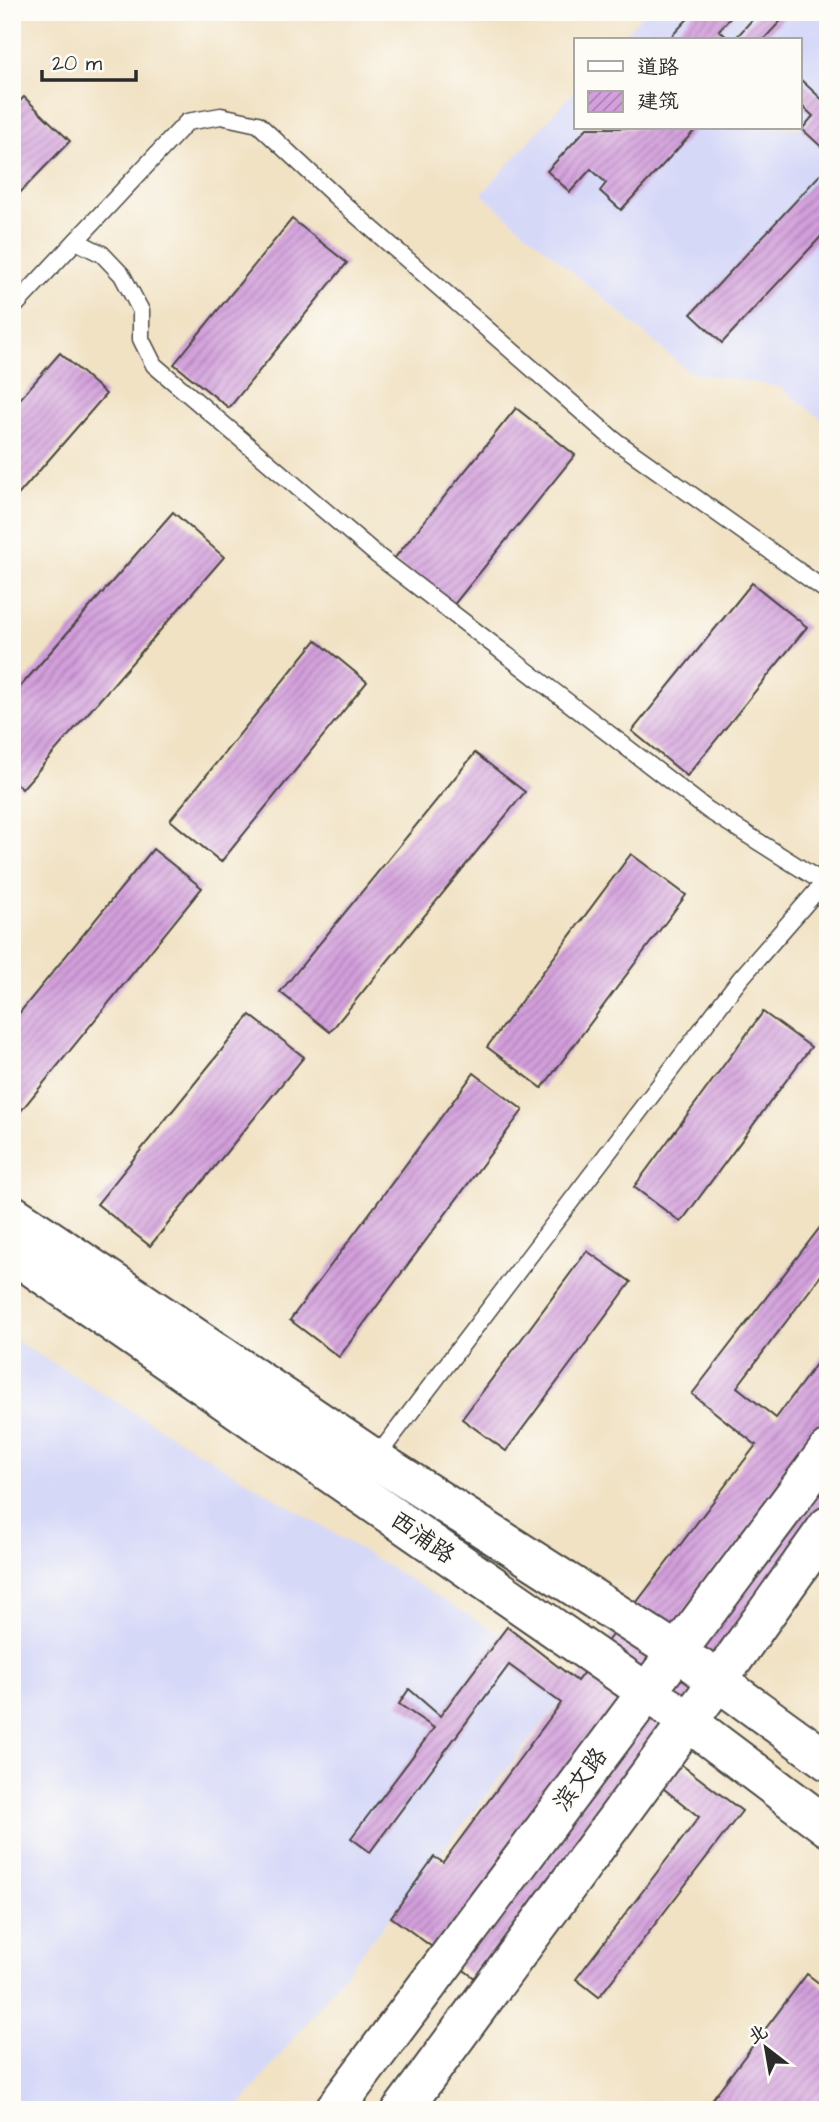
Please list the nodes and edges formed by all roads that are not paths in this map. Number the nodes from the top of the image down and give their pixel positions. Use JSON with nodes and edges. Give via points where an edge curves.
{"nodes":[{"id":1,"x":76,"y":241,"type":"junction"},
{"id":2,"x":12,"y":309,"type":"edge"},
{"id":3,"x":828,"y":592,"type":"edge"},
{"id":4,"x":826,"y":881,"type":"edge"},
{"id":5,"x":12,"y":1214,"type":"edge"},
{"id":6,"x":12,"y":1253,"type":"edge"},
{"id":7,"x":828,"y":1450,"type":"edge"},
{"id":8,"x":375,"y":1460,"type":"junction"},
{"id":9,"x":828,"y":1526,"type":"edge"},
{"id":10,"x":675,"y":1650,"type":"junction"},
{"id":11,"x":718,"y":1681,"type":"junction"},
{"id":12,"x":645,"y":1691,"type":"junction"},
{"id":13,"x":689,"y":1721,"type":"junction"},
{"id":14,"x":828,"y":1762,"type":"edge"},
{"id":15,"x":828,"y":1827,"type":"edge"},
{"id":16,"x":334,"y":2110,"type":"edge"},
{"id":17,"x":402,"y":2110,"type":"edge"}],
"edges":[{"from":1,"to":2,"type":"lane"},
{"from":1,"to":3,"type":"lane","via":[[187,122],[221,116],[258,124],[613,439]]},
{"from":1,"to":4,"type":"lane","via":[[102,254],[122,275],[141,311],[141,339],[154,365],[400,573],[708,810]]},
{"from":4,"to":8,"type":"lane","via":[[740,979]]},
{"from":5,"to":8,"type":"main road","name":"西浦路"},
{"from":6,"to":12,"type":"main road","name":"西浦路"},
{"from":7,"to":10,"type":"main road","name":"滨文路"},
{"from":8,"to":10,"type":"main road","name":"西浦路"},
{"from":9,"to":11,"type":"main road"},
{"from":10,"to":11,"type":"main road","name":"西浦路"},
{"from":10,"to":12,"type":"main road","name":"滨文路"},
{"from":11,"to":13,"type":"main road"},
{"from":11,"to":14,"type":"main road","name":"西浦路"},
{"from":12,"to":13,"type":"main road","name":"西浦路"},
{"from":12,"to":16,"type":"main road","name":"滨文路"},
{"from":13,"to":15,"type":"main road","name":"西浦路"},
{"from":13,"to":17,"type":"main road"}]}
